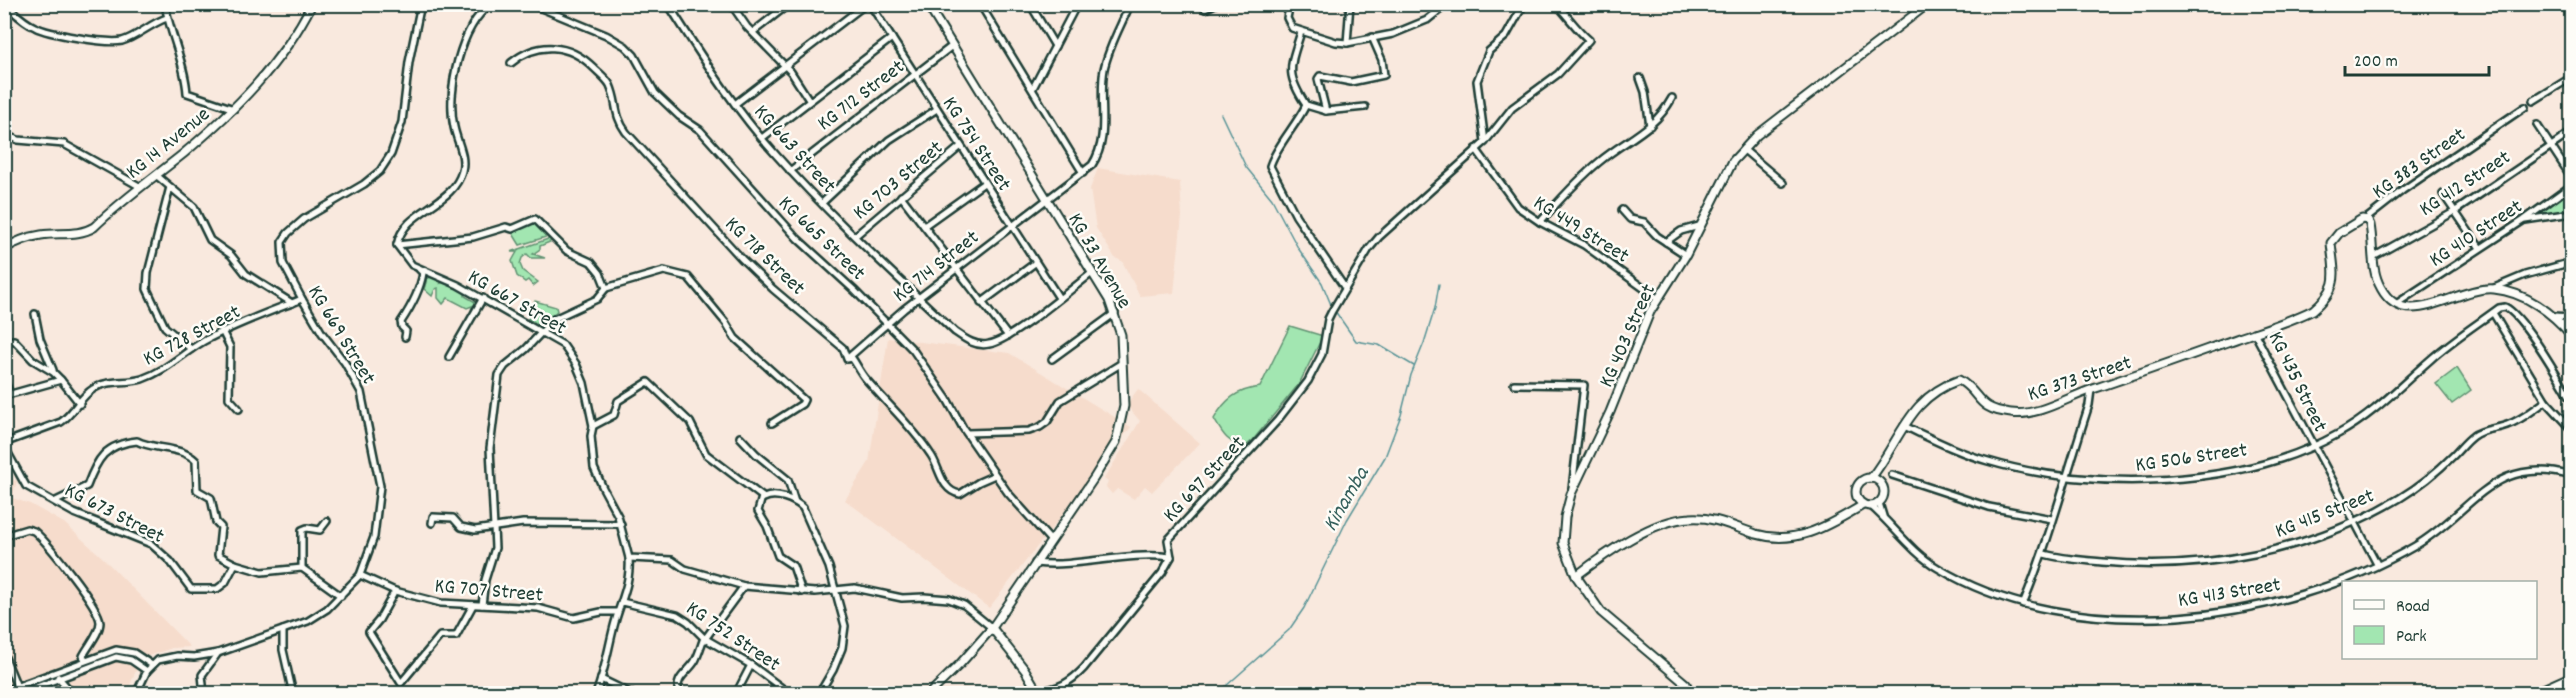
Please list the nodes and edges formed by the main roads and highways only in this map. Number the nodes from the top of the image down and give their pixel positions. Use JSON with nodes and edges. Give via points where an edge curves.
{"nodes":[{"id":1,"x":312,"y":4,"type":"edge"},
{"id":2,"x":463,"y":4,"type":"edge"},
{"id":3,"x":484,"y":4,"type":"edge"},
{"id":4,"x":927,"y":4,"type":"edge"},
{"id":5,"x":1928,"y":4,"type":"edge"},
{"id":6,"x":2331,"y":243,"type":"joint"},
{"id":7,"x":4,"y":249,"type":"edge"},
{"id":8,"x":2254,"y":332,"type":"joint"},
{"id":9,"x":2571,"y":336,"type":"edge"},
{"id":10,"x":1875,"y":480,"type":"junction"},
{"id":11,"x":1860,"y":502,"type":"junction"},
{"id":12,"x":1576,"y":576,"type":"junction"},
{"id":13,"x":992,"y":628,"type":"junction"},
{"id":14,"x":2571,"y":676,"type":"edge"},
{"id":15,"x":929,"y":693,"type":"edge"},
{"id":16,"x":1039,"y":693,"type":"edge"},
{"id":17,"x":1691,"y":693,"type":"edge"},
{"id":18,"x":2532,"y":693,"type":"edge"}],
"edges":[{"from":1,"to":7,"type":"main road","name":"KG 14 Avenue","via":[[296,36],[234,108],[87,231],[40,235]]},
{"from":2,"to":3,"type":"main road"},
{"from":4,"to":13,"type":"main road","name":"KG 33 Avenue","via":[[1092,273],[1115,313],[1121,335],[1124,406],[1116,442]]},
{"from":5,"to":12,"type":"main road","name":"KG 403 Street","via":[[1790,109],[1733,161],[1686,255],[1657,298],[1571,494],[1563,543]]},
{"from":6,"to":8,"type":"main road","name":"KG 435 Street","via":[[2336,267],[2328,295],[2301,316]]},
{"from":6,"to":9,"type":"main road","name":"KG 383 Street","via":[[2339,233],[2366,219],[2380,287],[2395,305],[2404,309],[2492,289],[2517,295],[2554,316]]},
{"from":8,"to":10,"type":"main road","name":"KG 373 Street","via":[[2039,410],[2018,414],[1990,409],[1959,380],[1924,398],[1877,470]]},
{"from":10,"to":11,"type":"main road","via":[[1858,483]]},
{"from":10,"to":11,"type":"main road","via":[[1884,490],[1875,505]]},
{"from":11,"to":12,"type":"main road","via":[[1833,524],[1780,538],[1711,519],[1677,519],[1638,536]]},
{"from":12,"to":17,"type":"main road","name":"KG 403 Street","via":[[1601,612],[1686,684]]},
{"from":13,"to":15,"type":"main road","name":"KG 33 Avenue"},
{"from":13,"to":16,"type":"main road"},
{"from":14,"to":18,"type":"main road"}]}
